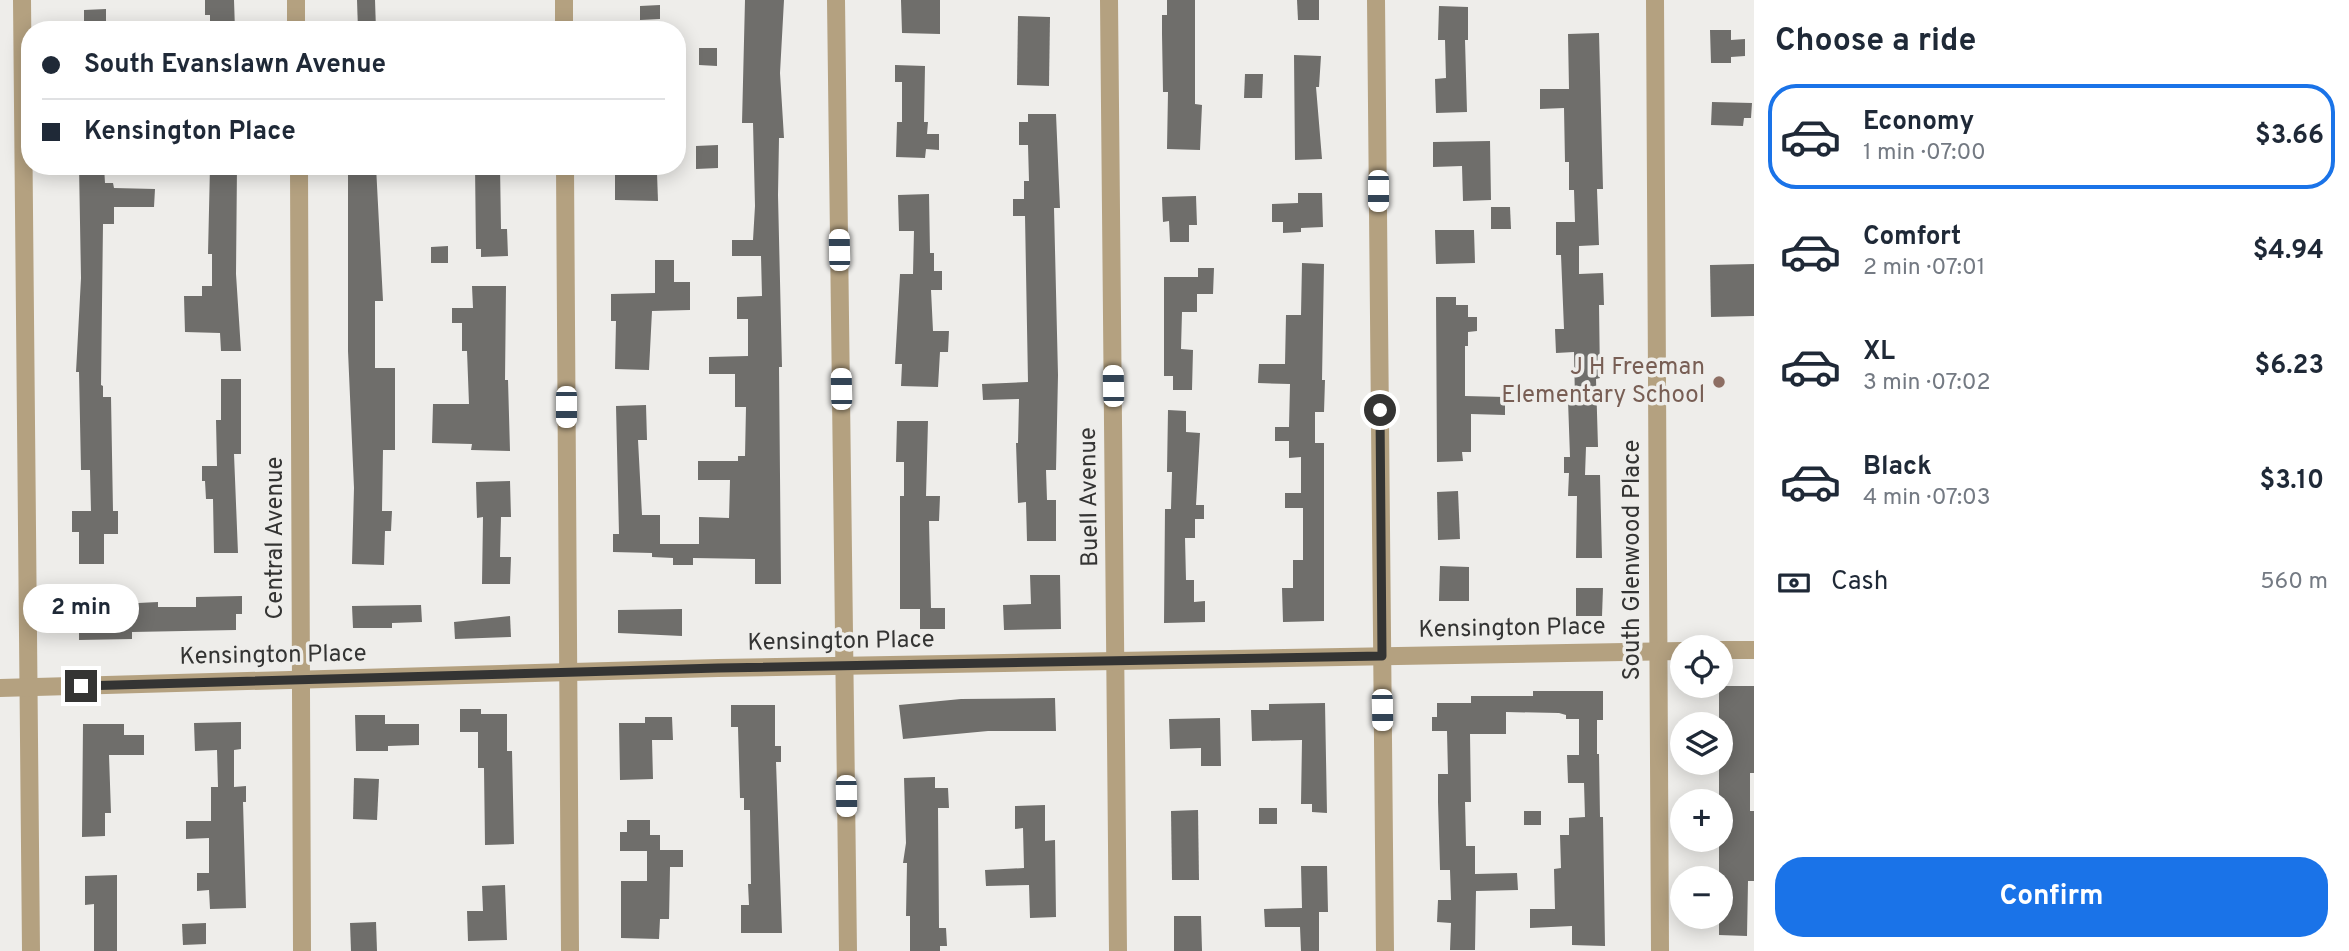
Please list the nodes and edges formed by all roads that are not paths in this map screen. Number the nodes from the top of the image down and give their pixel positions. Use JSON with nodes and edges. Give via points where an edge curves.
{"nodes":[{"id":1,"x":22,"y":0,"type":"edge"},
{"id":2,"x":296,"y":0,"type":"edge"},
{"id":3,"x":564,"y":0,"type":"edge"},
{"id":4,"x":836,"y":0,"type":"edge"},
{"id":5,"x":1109,"y":0,"type":"edge"},
{"id":6,"x":1376,"y":0,"type":"edge"},
{"id":7,"x":1655,"y":0,"type":"edge"},
{"id":8,"x":22,"y":21,"type":"edge"},
{"id":9,"x":296,"y":21,"type":"edge"},
{"id":10,"x":564,"y":21,"type":"edge"},
{"id":11,"x":23,"y":175,"type":"edge"},
{"id":12,"x":299,"y":175,"type":"edge"},
{"id":13,"x":565,"y":175,"type":"edge"},
{"id":14,"x":1733,"y":650,"type":"edge"},
{"id":15,"x":1754,"y":650,"type":"edge"},
{"id":16,"x":1658,"y":651,"type":"junction"},
{"id":17,"x":1670,"y":651,"type":"edge"},
{"id":18,"x":1382,"y":656,"type":"junction"},
{"id":19,"x":1117,"y":662,"type":"junction"},
{"id":20,"x":844,"y":667,"type":"junction"},
{"id":21,"x":567,"y":674,"type":"junction"},
{"id":22,"x":300,"y":680,"type":"junction"},
{"id":23,"x":27,"y":687,"type":"junction"},
{"id":24,"x":0,"y":688,"type":"edge"},
{"id":25,"x":31,"y":951,"type":"edge"},
{"id":26,"x":302,"y":951,"type":"edge"},
{"id":27,"x":570,"y":951,"type":"edge"},
{"id":28,"x":848,"y":951,"type":"edge"},
{"id":29,"x":1118,"y":951,"type":"edge"},
{"id":30,"x":1385,"y":951,"type":"edge"},
{"id":31,"x":1660,"y":951,"type":"edge"}],
"edges":[{"from":1,"to":8,"type":"street"},
{"from":2,"to":9,"type":"street"},
{"from":3,"to":10,"type":"street"},
{"from":4,"to":20,"type":"street"},
{"from":5,"to":19,"type":"street","name":"Buell Avenue"},
{"from":6,"to":18,"type":"street"},
{"from":7,"to":16,"type":"street","name":"South Glenwood Place"},
{"from":11,"to":23,"type":"street"},
{"from":12,"to":22,"type":"street","name":"Central Avenue"},
{"from":13,"to":21,"type":"street"},
{"from":14,"to":15,"type":"street"},
{"from":16,"to":17,"type":"street","name":"Kensington Place"},
{"from":16,"to":18,"type":"street","name":"Kensington Place"},
{"from":16,"to":31,"type":"street","name":"South Glenwood Place"},
{"from":18,"to":19,"type":"street","name":"Kensington Place"},
{"from":18,"to":30,"type":"street"},
{"from":19,"to":20,"type":"street","name":"Kensington Place"},
{"from":19,"to":29,"type":"street","name":"Buell Avenue"},
{"from":20,"to":21,"type":"street","name":"Kensington Place"},
{"from":20,"to":28,"type":"street"},
{"from":21,"to":22,"type":"street","name":"Kensington Place"},
{"from":21,"to":27,"type":"street"},
{"from":22,"to":23,"type":"street","name":"Kensington Place"},
{"from":22,"to":26,"type":"street","name":"Central Avenue"},
{"from":23,"to":24,"type":"street","name":"Kensington Place"},
{"from":23,"to":25,"type":"street"}]}
